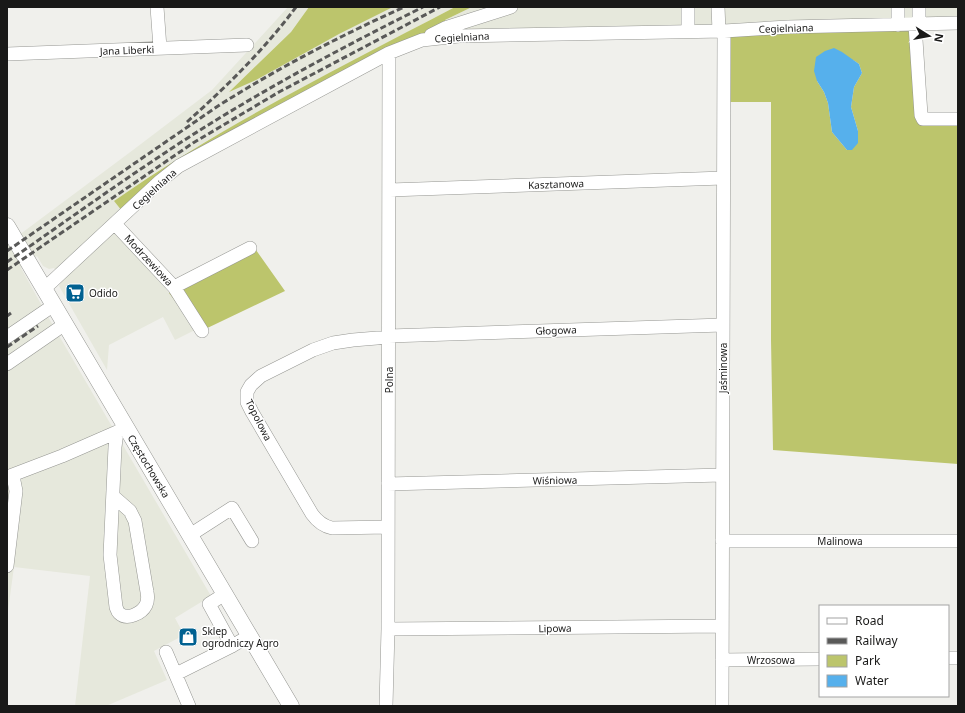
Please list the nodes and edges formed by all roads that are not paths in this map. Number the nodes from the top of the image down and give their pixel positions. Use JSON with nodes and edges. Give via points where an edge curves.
{"nodes":[{"id":1,"x":157,"y":7,"type":"edge"},
{"id":2,"x":511,"y":7,"type":"edge"},
{"id":3,"x":688,"y":7,"type":"edge"},
{"id":4,"x":718,"y":7,"type":"edge"},
{"id":5,"x":898,"y":7,"type":"edge"},
{"id":6,"x":918,"y":7,"type":"edge"},
{"id":7,"x":958,"y":23,"type":"edge"},
{"id":8,"x":898,"y":25,"type":"junction"},
{"id":9,"x":917,"y":25,"type":"junction"},
{"id":10,"x":722,"y":31,"type":"junction"},
{"id":11,"x":688,"y":32,"type":"junction"},
{"id":12,"x":422,"y":40,"type":"junction"},
{"id":13,"x":246,"y":45,"type":"dead end"},
{"id":14,"x":160,"y":48,"type":"junction"},
{"id":15,"x":389,"y":53,"type":"junction"},
{"id":16,"x":7,"y":54,"type":"edge"},
{"id":17,"x":958,"y":119,"type":"edge"},
{"id":18,"x":723,"y":178,"type":"junction"},
{"id":19,"x":390,"y":190,"type":"junction"},
{"id":20,"x":115,"y":224,"type":"junction"},
{"id":21,"x":7,"y":226,"type":"edge"},
{"id":22,"x":250,"y":248,"type":"dead end"},
{"id":23,"x":174,"y":287,"type":"junction"},
{"id":24,"x":44,"y":289,"type":"junction"},
{"id":25,"x":54,"y":305,"type":"junction"},
{"id":26,"x":65,"y":324,"type":"junction"},
{"id":27,"x":723,"y":325,"type":"junction"},
{"id":28,"x":202,"y":331,"type":"dead end"},
{"id":29,"x":7,"y":337,"type":"edge"},
{"id":30,"x":389,"y":337,"type":"junction"},
{"id":31,"x":7,"y":364,"type":"edge"},
{"id":32,"x":121,"y":429,"type":"junction"},
{"id":33,"x":722,"y":475,"type":"junction"},
{"id":34,"x":10,"y":477,"type":"edge"},
{"id":35,"x":388,"y":484,"type":"junction"},
{"id":36,"x":114,"y":497,"type":"junction"},
{"id":37,"x":388,"y":527,"type":"junction"},
{"id":38,"x":190,"y":535,"type":"junction"},
{"id":39,"x":252,"y":541,"type":"dead end"},
{"id":40,"x":722,"y":541,"type":"junction"},
{"id":41,"x":958,"y":541,"type":"edge"},
{"id":42,"x":7,"y":561,"type":"edge"},
{"id":43,"x":7,"y":566,"type":"edge"},
{"id":44,"x":225,"y":594,"type":"junction"},
{"id":45,"x":722,"y":626,"type":"junction"},
{"id":46,"x":388,"y":629,"type":"junction"},
{"id":47,"x":250,"y":636,"type":"junction"},
{"id":48,"x":232,"y":646,"type":"junction"},
{"id":49,"x":166,"y":652,"type":"dead end"},
{"id":50,"x":819,"y":659,"type":"edge"},
{"id":51,"x":722,"y":660,"type":"junction"},
{"id":52,"x":176,"y":674,"type":"junction"},
{"id":53,"x":189,"y":706,"type":"edge"},
{"id":54,"x":291,"y":706,"type":"edge"},
{"id":55,"x":386,"y":706,"type":"edge"},
{"id":56,"x":722,"y":706,"type":"edge"}],
"edges":[{"from":1,"to":14,"type":"street"},
{"from":2,"to":12,"type":"street","via":[[445,28]]},
{"from":3,"to":11,"type":"street"},
{"from":4,"to":10,"type":"street","name":"Jaśminowa"},
{"from":5,"to":8,"type":"street"},
{"from":6,"to":9,"type":"street"},
{"from":7,"to":9,"type":"street","name":"Cegielniana"},
{"from":8,"to":9,"type":"street","name":"Cegielniana"},
{"from":8,"to":10,"type":"street","name":"Cegielniana"},
{"from":9,"to":17,"type":"street","via":[[921,115],[923,119]]},
{"from":10,"to":11,"type":"street","name":"Cegielniana"},
{"from":10,"to":18,"type":"street","name":"Jaśminowa"},
{"from":11,"to":12,"type":"street","name":"Cegielniana","via":[[459,36]]},
{"from":12,"to":15,"type":"street","name":"Cegielniana"},
{"from":13,"to":14,"type":"street","name":"Jana Liberki"},
{"from":14,"to":16,"type":"street","name":"Jana Liberki"},
{"from":15,"to":19,"type":"street","name":"Polna"},
{"from":15,"to":20,"type":"street","name":"Cegielniana","via":[[179,166]]},
{"from":18,"to":19,"type":"street","name":"Kasztanowa"},
{"from":18,"to":27,"type":"street","name":"Jaśminowa"},
{"from":19,"to":30,"type":"street","name":"Polna"},
{"from":20,"to":23,"type":"street","name":"Modrzewiowa"},
{"from":20,"to":24,"type":"street","name":"Cegielniana"},
{"from":21,"to":24,"type":"main road","name":"Częstochowska"},
{"from":22,"to":23,"type":"street","name":"Modrzewiowa"},
{"from":23,"to":28,"type":"street"},
{"from":24,"to":25,"type":"main road","name":"Częstochowska"},
{"from":25,"to":26,"type":"main road","name":"Częstochowska"},
{"from":25,"to":29,"type":"street"},
{"from":26,"to":31,"type":"street"},
{"from":26,"to":32,"type":"main road","name":"Częstochowska"},
{"from":27,"to":30,"type":"street","name":"Głogowa"},
{"from":27,"to":33,"type":"street","name":"Jaśminowa"},
{"from":30,"to":35,"type":"street","name":"Polna"},
{"from":30,"to":37,"type":"street","name":"Topolowa","via":[[340,341],[313,350],[257,379],[248,388],[246,399],[319,522],[332,528]]},
{"from":32,"to":34,"type":"street"},
{"from":32,"to":36,"type":"street","via":[[115,447]]},
{"from":32,"to":38,"type":"main road","name":"Częstochowska"},
{"from":33,"to":35,"type":"street","name":"Wiśniowa"},
{"from":33,"to":40,"type":"street","name":"Jaśminowa"},
{"from":34,"to":42,"type":"street","via":[[16,491]]},
{"from":35,"to":37,"type":"street","name":"Polna"},
{"from":36,"to":36,"type":"street","via":[[110,555],[115,599],[119,613],[130,616],[145,606],[148,592],[134,521],[130,511]]},
{"from":37,"to":46,"type":"street","name":"Polna"},
{"from":38,"to":39,"type":"street","via":[[232,508]]},
{"from":38,"to":44,"type":"main road","name":"Częstochowska"},
{"from":40,"to":41,"type":"street","name":"Malinowa"},
{"from":40,"to":45,"type":"street","name":"Jaśminowa"},
{"from":42,"to":43,"type":"street"},
{"from":44,"to":47,"type":"main road","name":"Częstochowska"},
{"from":44,"to":48,"type":"street","via":[[209,604]]},
{"from":45,"to":46,"type":"street","name":"Lipowa"},
{"from":45,"to":51,"type":"street","name":"Jaśminowa"},
{"from":46,"to":55,"type":"street","name":"Polna"},
{"from":47,"to":48,"type":"street"},
{"from":47,"to":54,"type":"main road","name":"Częstochowska"},
{"from":48,"to":52,"type":"street"},
{"from":49,"to":52,"type":"street"},
{"from":50,"to":51,"type":"street","name":"Wrzosowa"},
{"from":51,"to":56,"type":"street","name":"Jaśminowa"},
{"from":52,"to":53,"type":"street"}]}
